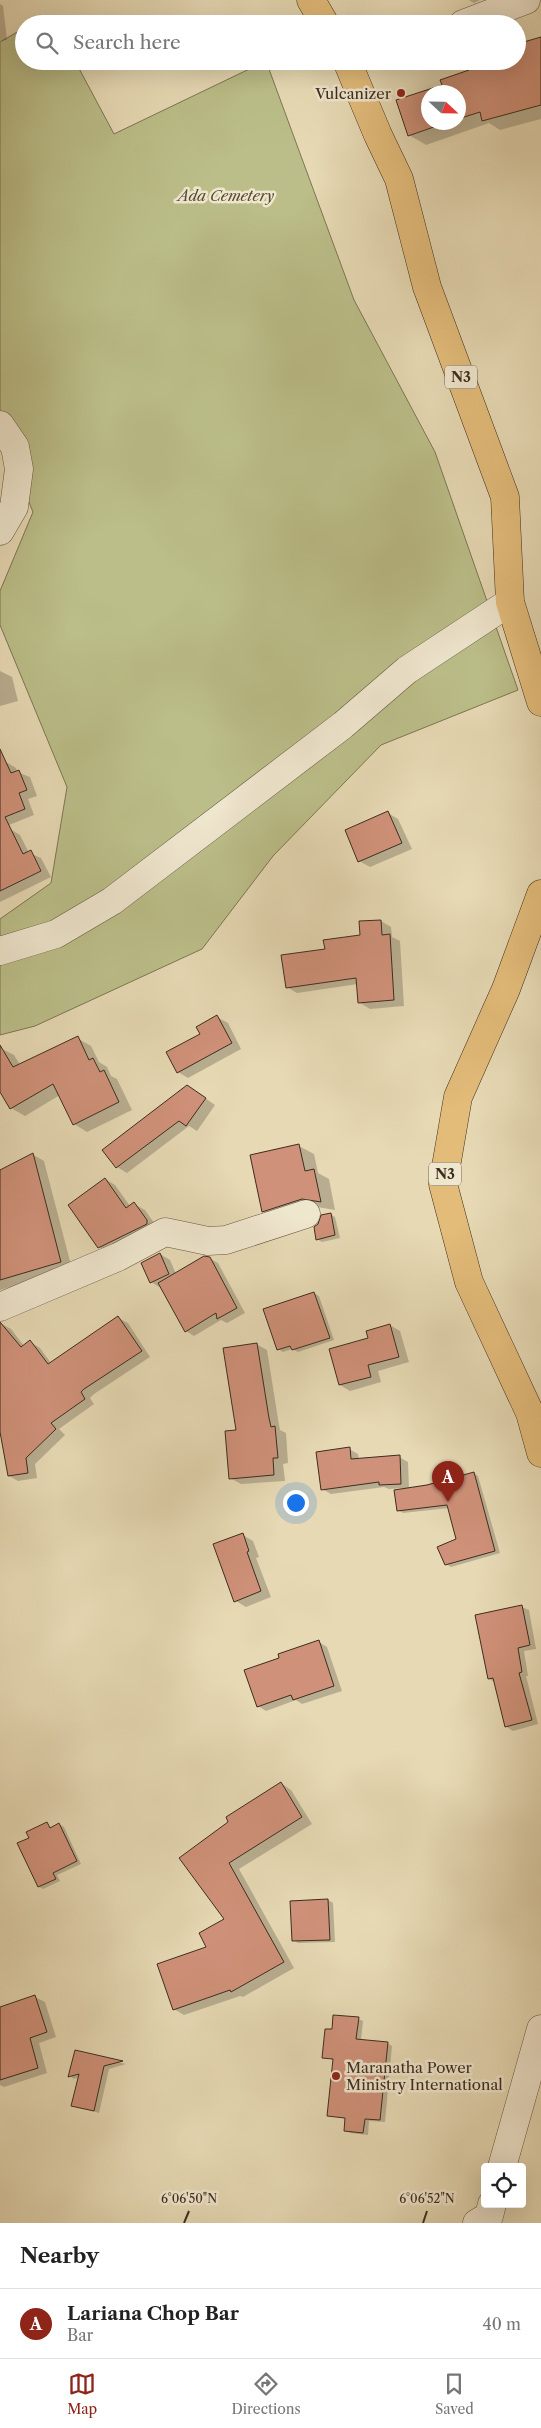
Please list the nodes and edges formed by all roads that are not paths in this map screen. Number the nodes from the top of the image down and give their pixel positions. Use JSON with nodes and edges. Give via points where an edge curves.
{"nodes":[{"id":1,"x":311,"y":0,"type":"edge"},
{"id":2,"x":526,"y":0,"type":"edge"},
{"id":3,"x":320,"y":15,"type":"edge"},
{"id":4,"x":486,"y":15,"type":"edge"},
{"id":5,"x":355,"y":70,"type":"edge"},
{"id":6,"x":0,"y":426,"type":"edge"},
{"id":7,"x":0,"y":531,"type":"edge"},
{"id":8,"x":510,"y":602,"type":"junction"},
{"id":9,"x":541,"y":702,"type":"edge"},
{"id":10,"x":541,"y":894,"type":"edge"},
{"id":11,"x":0,"y":951,"type":"edge"},
{"id":12,"x":306,"y":1214,"type":"dead end"},
{"id":13,"x":0,"y":1307,"type":"edge"},
{"id":14,"x":541,"y":1453,"type":"edge"},
{"id":15,"x":541,"y":2029,"type":"edge"},
{"id":16,"x":503,"y":2163,"type":"edge"},
{"id":17,"x":491,"y":2208,"type":"edge"},
{"id":18,"x":477,"y":2223,"type":"edge"}],
"edges":[{"from":1,"to":3,"type":"main road"},
{"from":2,"to":4,"type":"street"},
{"from":5,"to":8,"type":"main road","number":"N3","via":[[378,135],[399,179],[427,287],[505,497]]},
{"from":6,"to":7,"type":"street","via":[[15,447],[19,469],[14,507]]},
{"from":8,"to":9,"type":"main road","number":"N3"},
{"from":8,"to":11,"type":"street","via":[[408,670],[343,725],[112,901],[56,934]]},
{"from":10,"to":14,"type":"main road","number":"N3","via":[[506,989],[458,1097],[443,1184],[469,1282],[530,1413]]},
{"from":12,"to":13,"type":"street","via":[[226,1240],[208,1241],[165,1232],[118,1257]]},
{"from":15,"to":16,"type":"street"},
{"from":17,"to":18,"type":"street","via":[[488,2216]]}]}
